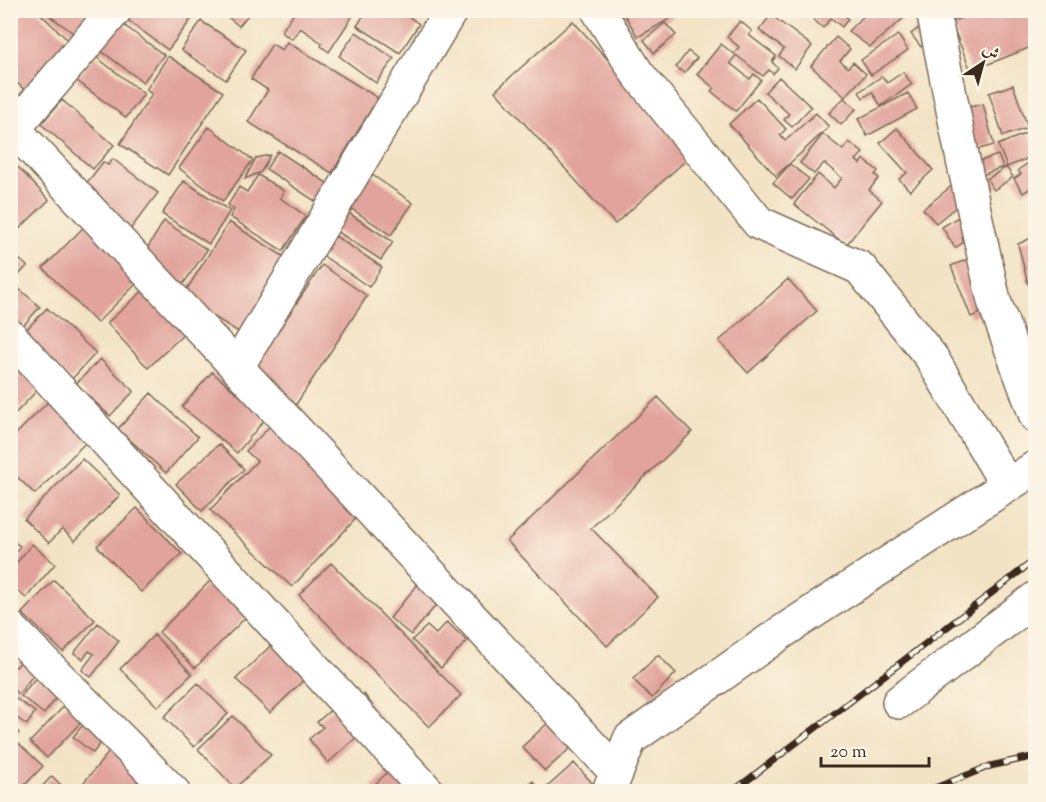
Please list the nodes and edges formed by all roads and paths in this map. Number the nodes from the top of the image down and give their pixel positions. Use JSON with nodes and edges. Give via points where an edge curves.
{"nodes":[{"id":1,"x":116,"y":10,"type":"edge"},
{"id":2,"x":451,"y":10,"type":"edge"},
{"id":3,"x":598,"y":10,"type":"edge"},
{"id":4,"x":933,"y":10,"type":"edge"},
{"id":5,"x":12,"y":129,"type":"edge"},
{"id":6,"x":10,"y":336,"type":"edge"},
{"id":7,"x":237,"y":367,"type":"junction"},
{"id":8,"x":1035,"y":416,"type":"edge"},
{"id":9,"x":1035,"y":467,"type":"edge"},
{"id":10,"x":1007,"y":485,"type":"junction"},
{"id":11,"x":1035,"y":598,"type":"edge"},
{"id":12,"x":10,"y":628,"type":"edge"},
{"id":13,"x":899,"y":702,"type":"dead end"},
{"id":14,"x":612,"y":782,"type":"edge"},
{"id":15,"x":173,"y":792,"type":"edge"},
{"id":16,"x":428,"y":792,"type":"edge"}],
"edges":[{"from":1,"to":5,"type":"street"},
{"from":2,"to":7,"type":"street"},
{"from":3,"to":10,"type":"street","via":[[636,73],[759,223],[860,268],[931,357]]},
{"from":4,"to":8,"type":"street","via":[[994,301]]},
{"from":5,"to":7,"type":"street"},
{"from":6,"to":16,"type":"street"},
{"from":7,"to":14,"type":"street"},
{"from":9,"to":10,"type":"street"},
{"from":10,"to":14,"type":"street","via":[[782,632],[630,740]]},
{"from":11,"to":13,"type":"street"},
{"from":12,"to":15,"type":"street"}]}
